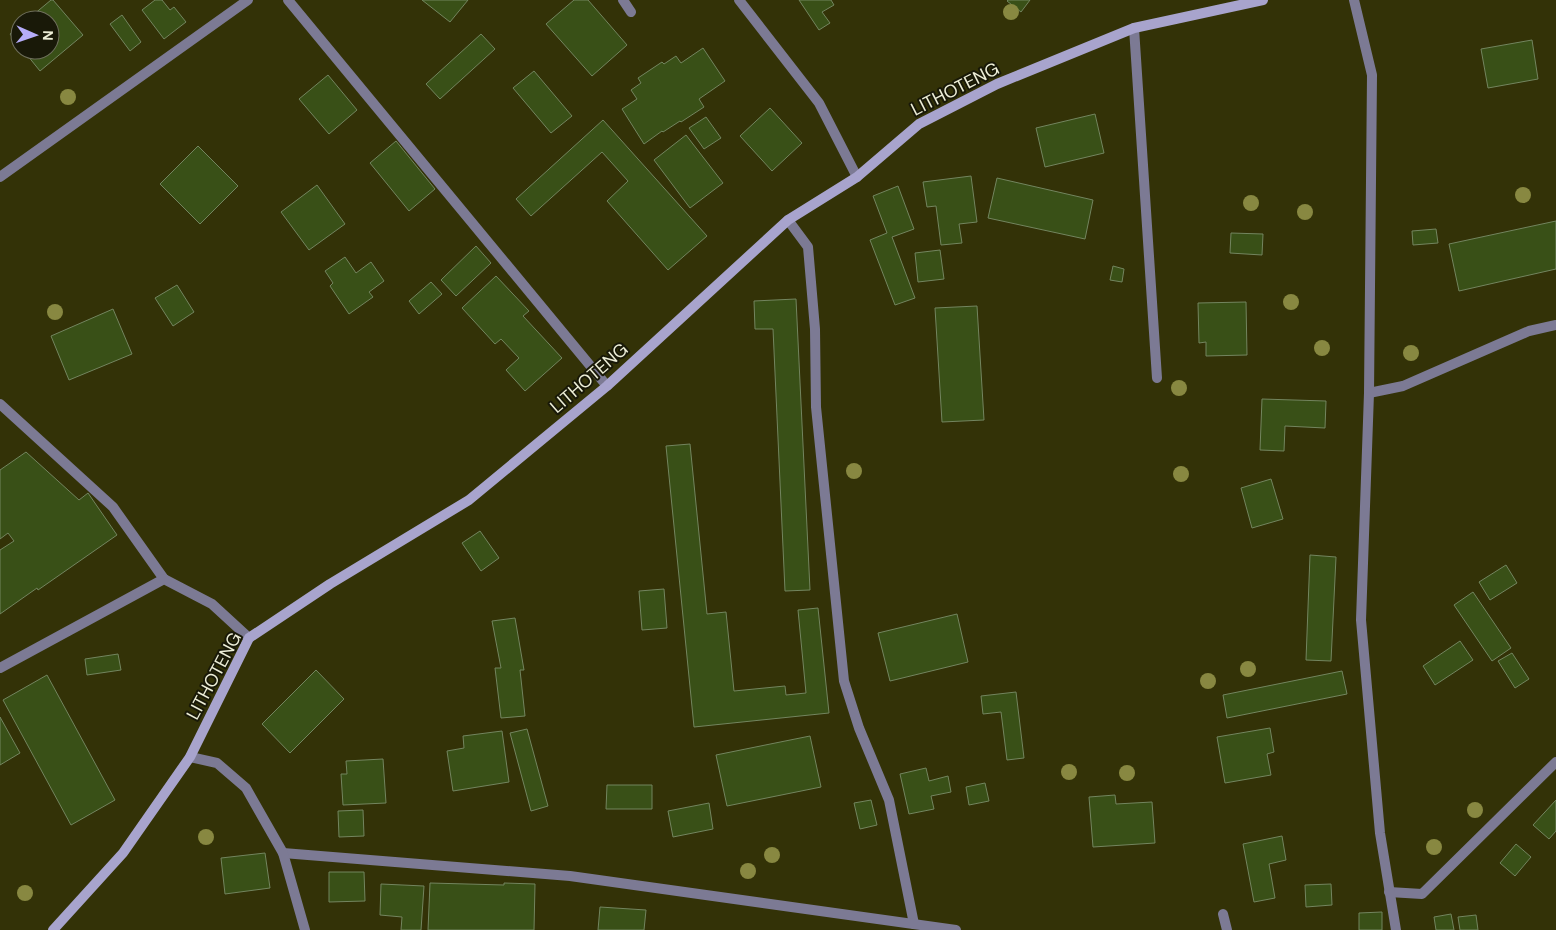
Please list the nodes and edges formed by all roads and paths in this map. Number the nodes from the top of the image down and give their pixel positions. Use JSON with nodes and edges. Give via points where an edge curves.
{"nodes":[{"id":1,"x":248,"y":0,"type":"edge"},
{"id":2,"x":288,"y":0,"type":"edge"},
{"id":3,"x":623,"y":0,"type":"edge"},
{"id":4,"x":739,"y":0,"type":"edge"},
{"id":5,"x":1263,"y":0,"type":"edge"},
{"id":6,"x":1354,"y":0,"type":"edge"},
{"id":7,"x":631,"y":12,"type":"dead end"},
{"id":8,"x":1134,"y":28,"type":"junction"},
{"id":9,"x":0,"y":177,"type":"edge"},
{"id":10,"x":857,"y":177,"type":"junction"},
{"id":11,"x":788,"y":220,"type":"junction"},
{"id":12,"x":1556,"y":325,"type":"edge"},
{"id":13,"x":1157,"y":378,"type":"dead end"},
{"id":14,"x":607,"y":386,"type":"junction"},
{"id":15,"x":1369,"y":393,"type":"junction"},
{"id":16,"x":0,"y":404,"type":"edge"},
{"id":17,"x":164,"y":579,"type":"junction"},
{"id":18,"x":249,"y":638,"type":"junction"},
{"id":19,"x":0,"y":668,"type":"edge"},
{"id":20,"x":190,"y":757,"type":"junction"},
{"id":21,"x":1556,"y":762,"type":"edge"},
{"id":22,"x":283,"y":853,"type":"junction"},
{"id":23,"x":1389,"y":892,"type":"junction"},
{"id":24,"x":1223,"y":914,"type":"dead end"},
{"id":25,"x":914,"y":924,"type":"junction"},
{"id":26,"x":53,"y":930,"type":"edge"},
{"id":27,"x":305,"y":930,"type":"edge"},
{"id":28,"x":956,"y":930,"type":"edge"},
{"id":29,"x":1227,"y":930,"type":"edge"},
{"id":30,"x":1396,"y":930,"type":"edge"}],
"edges":[{"from":1,"to":9,"type":"street"},
{"from":2,"to":14,"type":"street"},
{"from":3,"to":7,"type":"street"},
{"from":4,"to":10,"type":"street","via":[[819,103]]},
{"from":5,"to":8,"type":"main road","name":"LITHOTENG"},
{"from":6,"to":15,"type":"street","via":[[1372,75]]},
{"from":8,"to":10,"type":"main road","name":"LITHOTENG","via":[[997,84],[919,124]]},
{"from":8,"to":13,"type":"street"},
{"from":10,"to":11,"type":"main road","name":"LITHOTENG"},
{"from":11,"to":14,"type":"main road","name":"LITHOTENG"},
{"from":11,"to":25,"type":"street","via":[[808,247],[815,329],[816,407],[844,681],[859,728],[889,800]]},
{"from":12,"to":15,"type":"street","via":[[1529,332],[1403,386]]},
{"from":14,"to":18,"type":"main road","name":"LITHOTENG","via":[[469,500],[330,584]]},
{"from":15,"to":23,"type":"street","via":[[1361,620],[1380,833]]},
{"from":16,"to":17,"type":"street","via":[[113,507]]},
{"from":17,"to":18,"type":"street","via":[[212,604]]},
{"from":17,"to":19,"type":"street"},
{"from":18,"to":20,"type":"main road","name":"LITHOTENG"},
{"from":20,"to":22,"type":"street","via":[[217,763],[246,788]]},
{"from":20,"to":26,"type":"main road","name":"LITHOTENG","via":[[123,854]]},
{"from":21,"to":23,"type":"street","via":[[1422,894]]},
{"from":22,"to":25,"type":"street","via":[[570,876]]},
{"from":22,"to":27,"type":"street"},
{"from":23,"to":30,"type":"street"},
{"from":24,"to":29,"type":"street"},
{"from":25,"to":28,"type":"street"}]}
